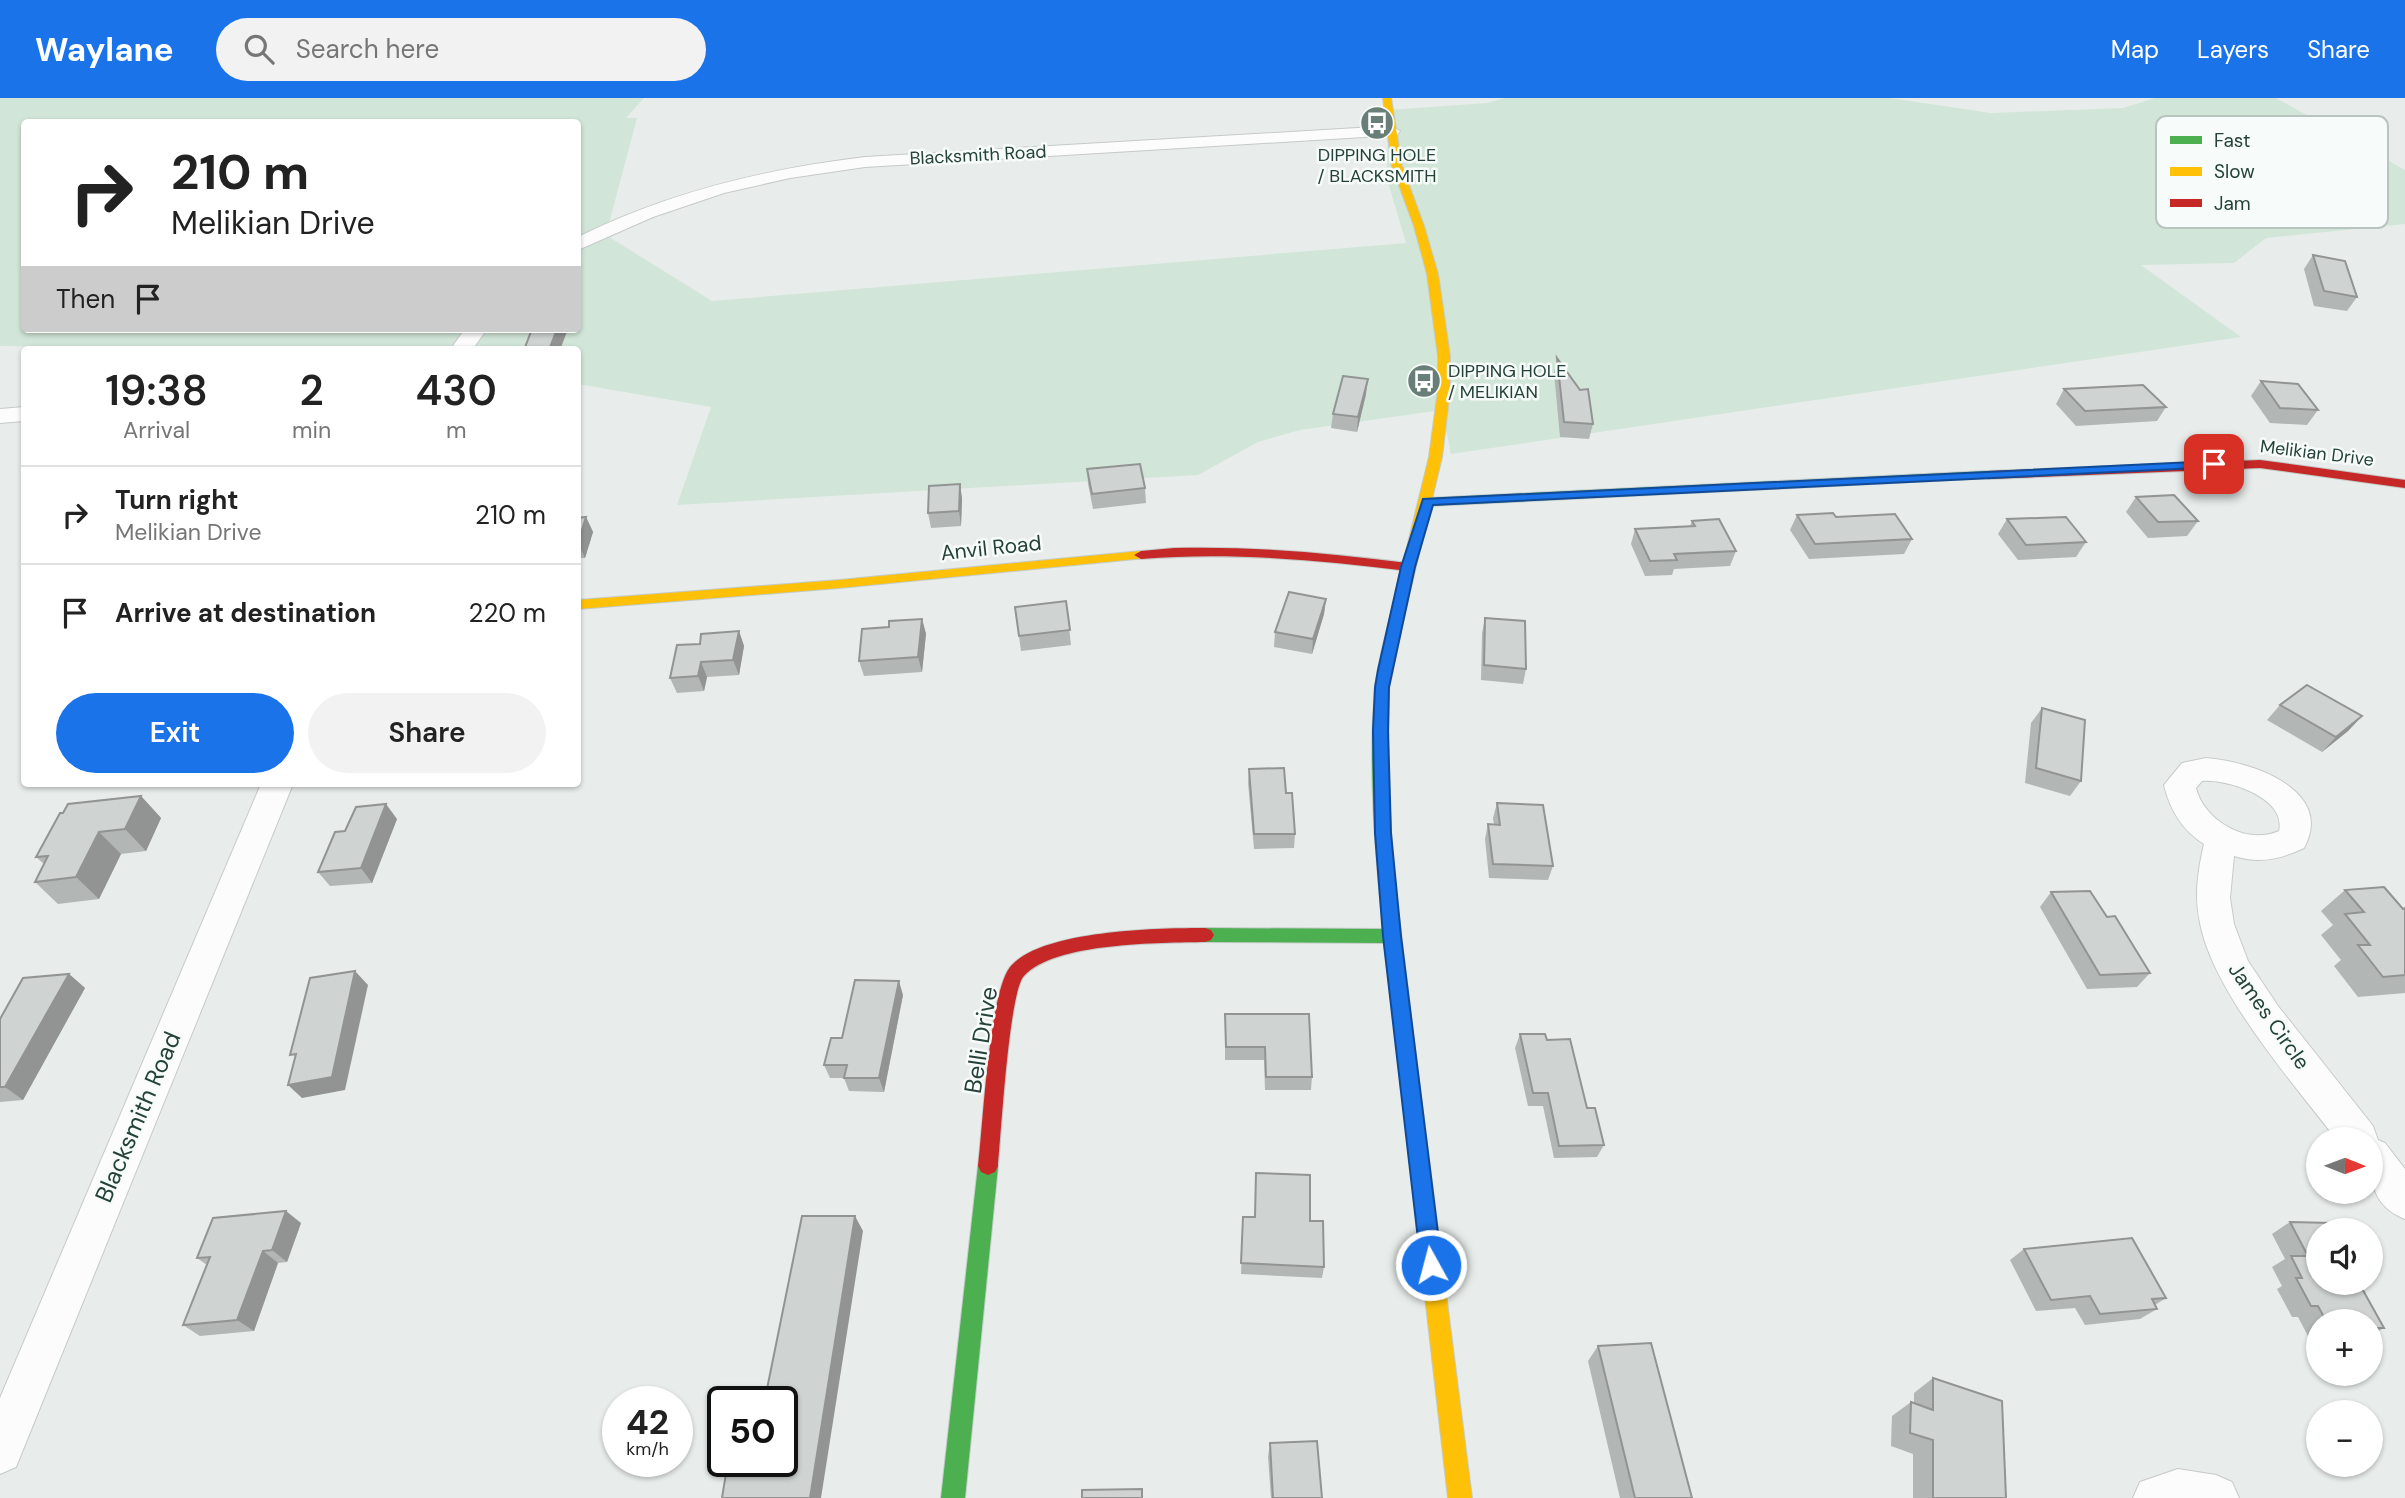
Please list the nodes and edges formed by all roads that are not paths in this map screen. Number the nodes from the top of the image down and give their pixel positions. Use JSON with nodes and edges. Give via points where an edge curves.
{"nodes":[{"id":1,"x":1387,"y":98,"type":"edge"},
{"id":2,"x":1391,"y":131,"type":"junction"},
{"id":3,"x":581,"y":243,"type":"edge"},
{"id":4,"x":21,"y":414,"type":"edge"},
{"id":5,"x":0,"y":416,"type":"edge"},
{"id":6,"x":2405,"y":484,"type":"edge"},
{"id":7,"x":1428,"y":502,"type":"junction"},
{"id":8,"x":1408,"y":567,"type":"junction"},
{"id":9,"x":581,"y":605,"type":"edge"},
{"id":10,"x":276,"y":787,"type":"edge"},
{"id":11,"x":2222,"y":838,"type":"dead end"},
{"id":12,"x":1392,"y":936,"type":"junction"},
{"id":13,"x":2350,"y":1127,"type":"edge"},
{"id":14,"x":2384,"y":1173,"type":"edge"},
{"id":15,"x":2405,"y":1200,"type":"edge"},
{"id":16,"x":0,"y":1451,"type":"edge"},
{"id":17,"x":953,"y":1498,"type":"edge"},
{"id":18,"x":1460,"y":1498,"type":"edge"},
{"id":19,"x":2156,"y":1498,"type":"edge"},
{"id":20,"x":2216,"y":1498,"type":"edge"}],
"edges":[{"from":1,"to":2,"type":"street"},
{"from":2,"to":3,"type":"street","name":"Blacksmith Road","via":[[804,168],[661,205]]},
{"from":2,"to":7,"type":"street","via":[[1441,318],[1441,433]]},
{"from":4,"to":5,"type":"street"},
{"from":6,"to":7,"type":"street","name":"Melikian Drive","via":[[2260,464],[2201,464]]},
{"from":7,"to":8,"type":"street"},
{"from":8,"to":9,"type":"street","name":"Anvil Road","via":[[1331,557],[1192,550]]},
{"from":8,"to":12,"type":"street","via":[[1382,687],[1383,833]]},
{"from":10,"to":16,"type":"street","name":"Blacksmith Road"},
{"from":11,"to":13,"type":"street","name":"James Circle","via":[[2212,889],[2229,961],[2252,999]]},
{"from":12,"to":17,"type":"street","name":"Belli Drive","via":[[1228,933],[1100,941],[1045,951],[1019,968],[1007,996],[999,1056]]},
{"from":12,"to":18,"type":"street"},
{"from":14,"to":15,"type":"street"},
{"from":19,"to":20,"type":"street","via":[[2178,1492]]}]}
